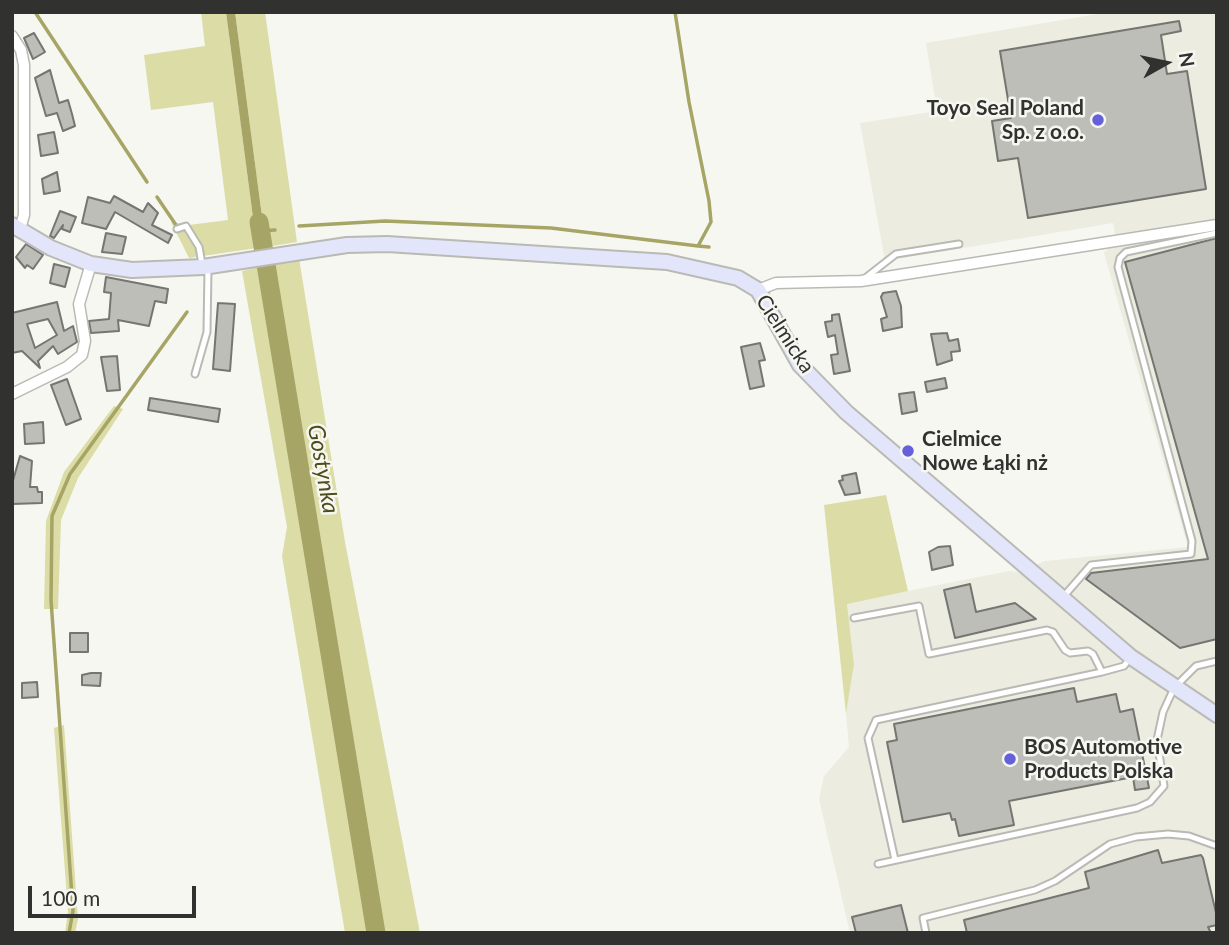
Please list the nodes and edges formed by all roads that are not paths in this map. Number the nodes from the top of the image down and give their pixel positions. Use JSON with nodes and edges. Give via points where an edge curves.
{"nodes":[{"id":1,"x":12,"y":36,"type":"edge"},
{"id":2,"x":1217,"y":225,"type":"edge"},
{"id":3,"x":16,"y":227,"type":"edge"},
{"id":4,"x":177,"y":229,"type":"dead end"},
{"id":5,"x":1217,"y":233,"type":"edge"},
{"id":6,"x":959,"y":244,"type":"dead end"},
{"id":7,"x":91,"y":264,"type":"junction"},
{"id":8,"x":206,"y":267,"type":"junction"},
{"id":9,"x":861,"y":281,"type":"junction"},
{"id":10,"x":758,"y":290,"type":"junction"},
{"id":11,"x":195,"y":374,"type":"dead end"},
{"id":12,"x":12,"y":394,"type":"edge"},
{"id":13,"x":1062,"y":598,"type":"junction"},
{"id":14,"x":854,"y":618,"type":"dead end"},
{"id":15,"x":1131,"y":657,"type":"junction"},
{"id":16,"x":1216,"y":661,"type":"edge"},
{"id":17,"x":1102,"y":672,"type":"junction"},
{"id":18,"x":1174,"y":688,"type":"junction"},
{"id":19,"x":1217,"y":715,"type":"edge"},
{"id":20,"x":1217,"y":845,"type":"edge"},
{"id":21,"x":895,"y":860,"type":"junction"},
{"id":22,"x":878,"y":864,"type":"dead end"},
{"id":23,"x":926,"y":933,"type":"edge"}],
"edges":[{"from":1,"to":3,"type":"street","via":[[24,65],[24,202]]},
{"from":2,"to":9,"type":"street"},
{"from":3,"to":7,"type":"street","name":"Cielmicka"},
{"from":4,"to":8,"type":"lane","via":[[186,226]]},
{"from":5,"to":13,"type":"lane","via":[[1126,251],[1118,267],[1192,541],[1191,554],[1091,565]]},
{"from":6,"to":9,"type":"lane","via":[[896,254]]},
{"from":7,"to":8,"type":"street","name":"Cielmicka","via":[[155,270]]},
{"from":7,"to":12,"type":"street","via":[[79,300],[85,341],[82,355]]},
{"from":8,"to":10,"type":"street","name":"Cielmicka","via":[[347,245],[387,244],[667,262],[738,278]]},
{"from":8,"to":11,"type":"lane","via":[[210,303]]},
{"from":9,"to":10,"type":"street","via":[[776,283]]},
{"from":10,"to":13,"type":"street","name":"Cielmicka","via":[[800,365],[846,412]]},
{"from":13,"to":15,"type":"street","name":"Cielmicka"},
{"from":14,"to":17,"type":"lane","via":[[919,606],[929,654],[1047,630],[1065,650],[1093,654]]},
{"from":15,"to":17,"type":"lane","via":[[1124,666]]},
{"from":15,"to":18,"type":"street","name":"Cielmicka"},
{"from":16,"to":18,"type":"lane","via":[[1196,667]]},
{"from":17,"to":21,"type":"lane","via":[[876,720],[868,738]]},
{"from":18,"to":19,"type":"street","name":"Cielmicka"},
{"from":18,"to":21,"type":"lane","via":[[1158,724],[1164,786],[1150,803]]},
{"from":20,"to":23,"type":"lane","via":[[1168,834],[1110,844],[1035,890],[923,918]]},
{"from":21,"to":22,"type":"lane"}]}
